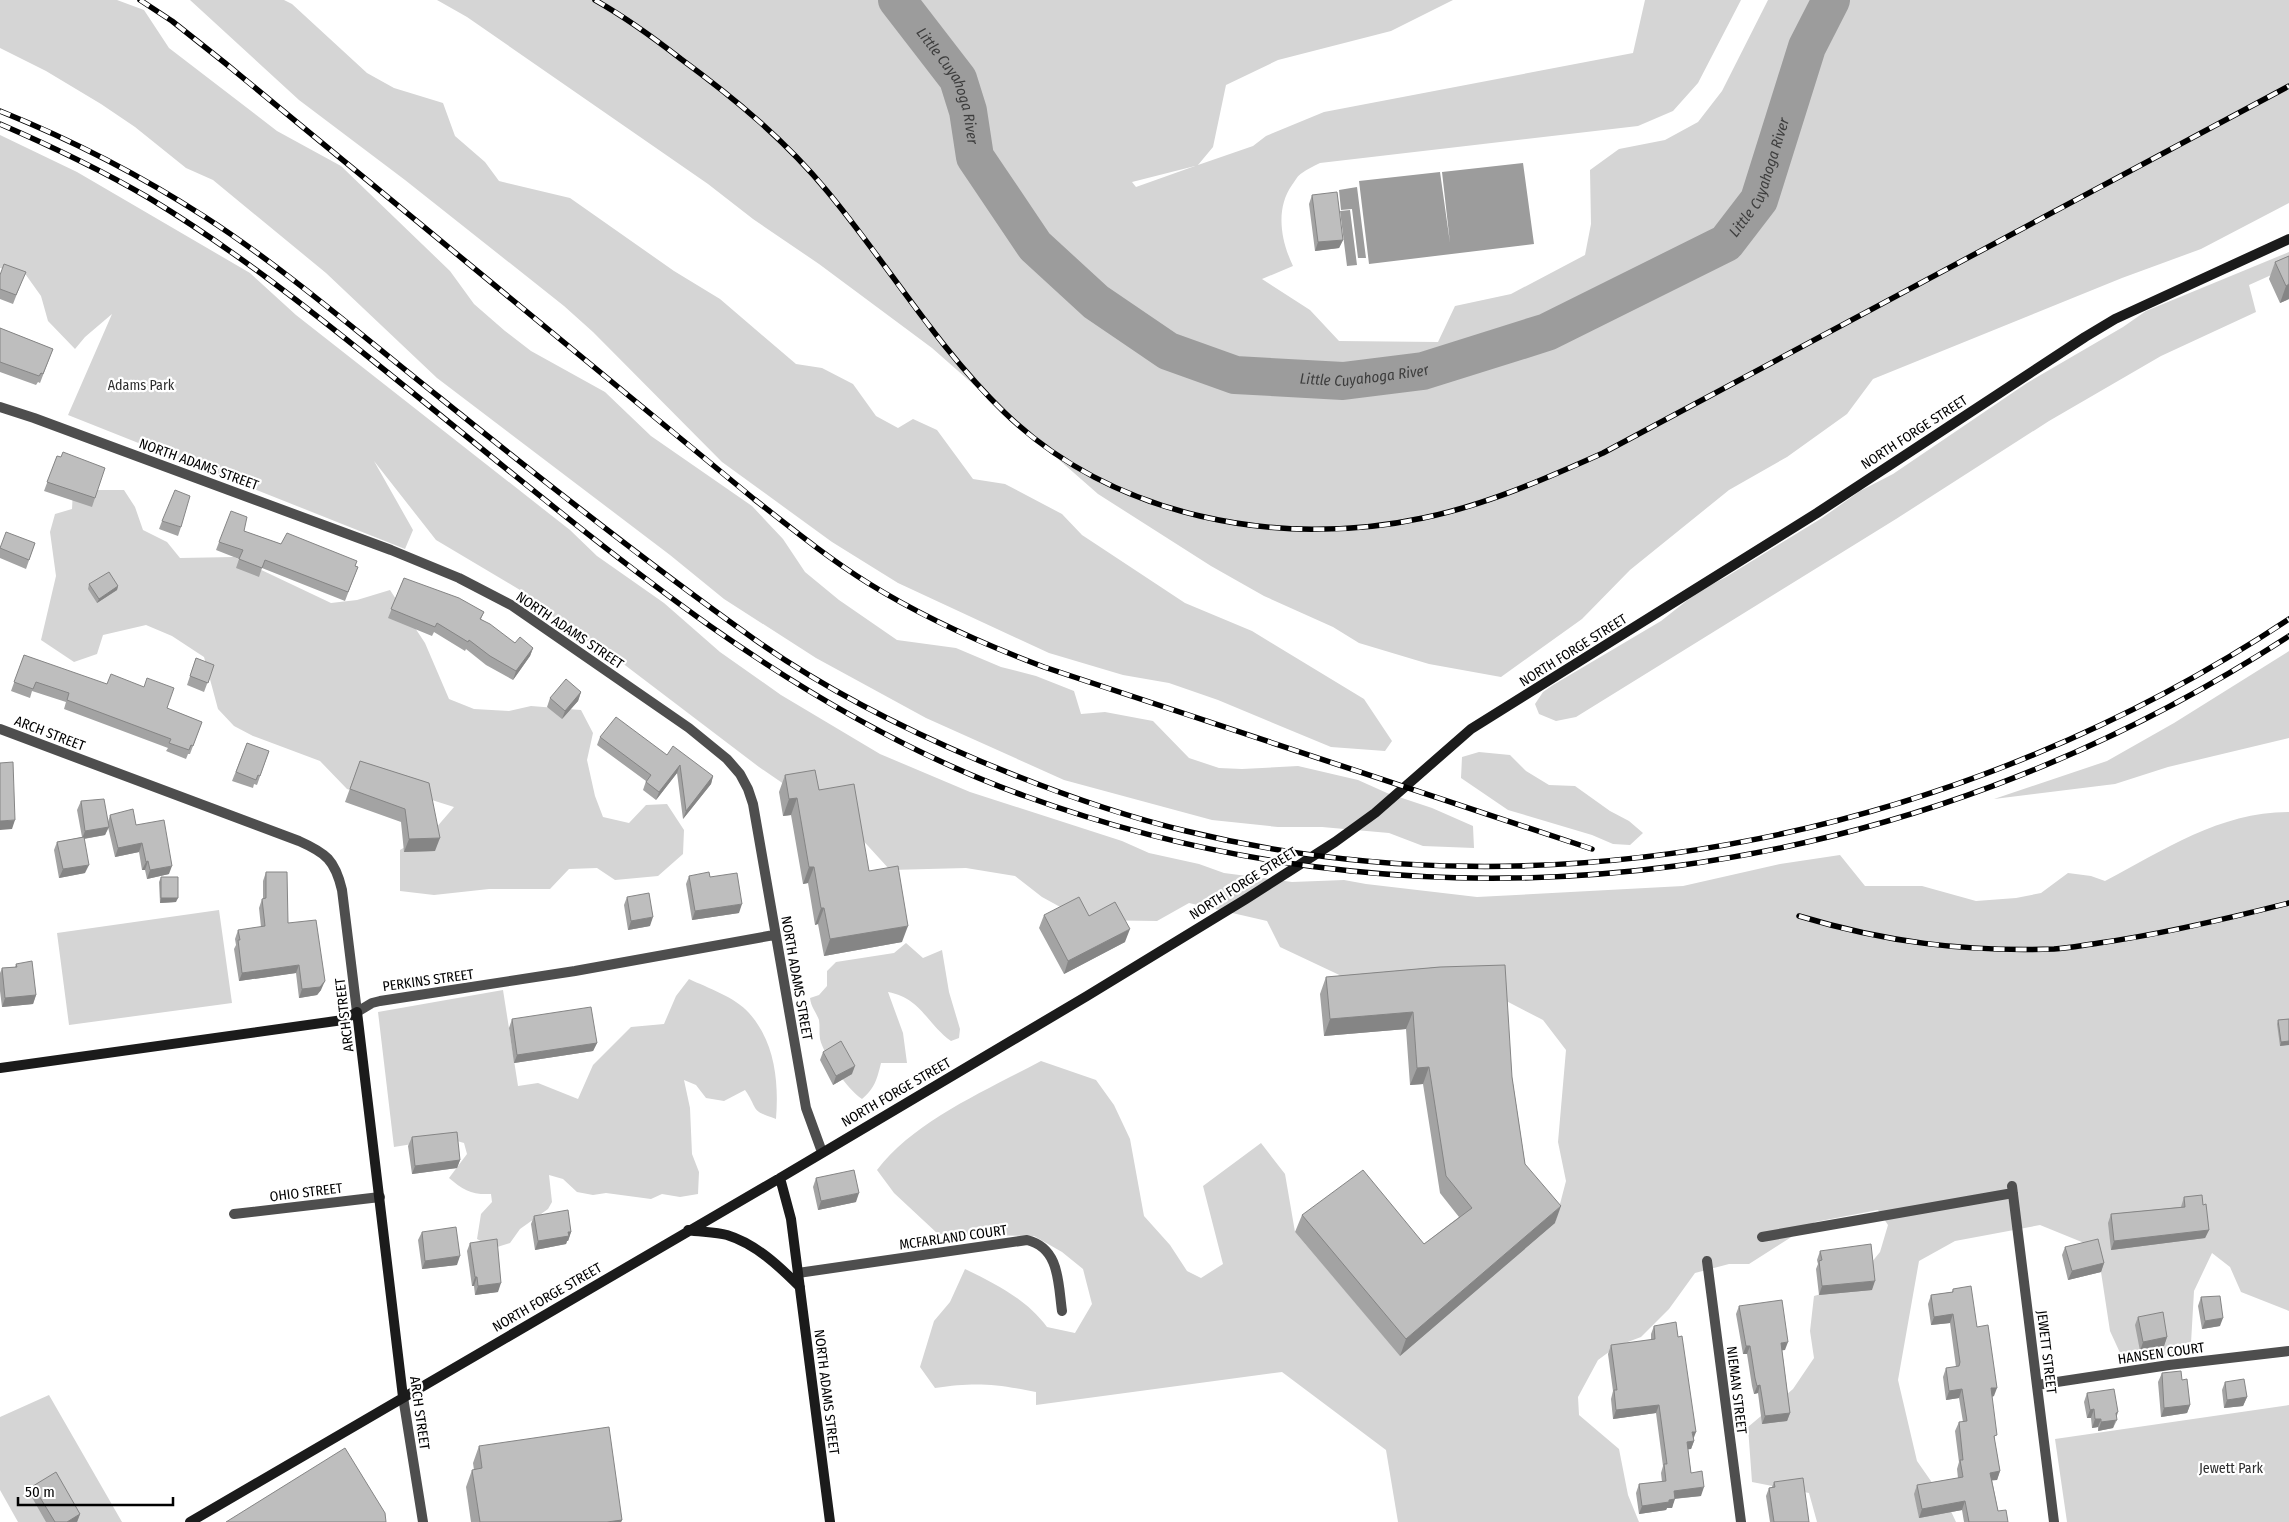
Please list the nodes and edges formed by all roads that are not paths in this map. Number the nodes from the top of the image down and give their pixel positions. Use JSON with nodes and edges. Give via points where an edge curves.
{"nodes":[{"id":1,"x":2289,"y":239,"type":"edge"},
{"id":2,"x":0,"y":407,"type":"edge"},
{"id":3,"x":0,"y":729,"type":"edge"},
{"id":4,"x":774,"y":935,"type":"junction"},
{"id":5,"x":357,"y":1012,"type":"junction"},
{"id":6,"x":0,"y":1068,"type":"edge"},
{"id":7,"x":822,"y":1152,"type":"junction"},
{"id":8,"x":780,"y":1178,"type":"junction"},
{"id":9,"x":380,"y":1197,"type":"junction"},
{"id":10,"x":234,"y":1214,"type":"dead end"},
{"id":11,"x":688,"y":1230,"type":"junction"},
{"id":12,"x":1762,"y":1237,"type":"dead end"},
{"id":13,"x":1706,"y":1262,"type":"dead end"},
{"id":14,"x":798,"y":1273,"type":"junction"},
{"id":15,"x":800,"y":1287,"type":"junction"},
{"id":16,"x":1062,"y":1311,"type":"dead end"},
{"id":17,"x":2289,"y":1351,"type":"edge"},
{"id":18,"x":2037,"y":1385,"type":"junction"},
{"id":19,"x":403,"y":1397,"type":"junction"},
{"id":20,"x":190,"y":1522,"type":"edge"},
{"id":21,"x":423,"y":1522,"type":"edge"},
{"id":22,"x":830,"y":1522,"type":"edge"},
{"id":23,"x":1741,"y":1522,"type":"edge"},
{"id":24,"x":2054,"y":1522,"type":"edge"}],
"edges":[{"from":1,"to":7,"type":"street","name":"NORTH FORGE STREET","via":[[2115,319],[2085,337],[1817,513],[1471,730],[1375,813],[1335,842],[1087,996]]},
{"from":2,"to":4,"type":"street","name":"NORTH ADAMS STREET","via":[[391,550],[459,578],[511,606],[689,728],[740,774],[752,804]]},
{"from":3,"to":5,"type":"street","name":"ARCH STREET","via":[[299,841],[330,859],[338,871],[342,890]]},
{"from":4,"to":5,"type":"street","name":"PERKINS STREET","via":[[575,971],[380,1001]]},
{"from":4,"to":7,"type":"street","name":"NORTH ADAMS STREET","via":[[806,1108]]},
{"from":5,"to":6,"type":"street","name":"PERKINS STREET","via":[[343,1020]]},
{"from":5,"to":9,"type":"street","name":"ARCH STREET"},
{"from":7,"to":8,"type":"street","name":"NORTH FORGE STREET"},
{"from":8,"to":11,"type":"street","name":"NORTH FORGE STREET"},
{"from":8,"to":14,"type":"street","name":"NORTH ADAMS STREET","via":[[791,1219]]},
{"from":9,"to":10,"type":"street","name":"OHIO STREET"},
{"from":9,"to":19,"type":"street","name":"ARCH STREET"},
{"from":11,"to":15,"type":"street","via":[[743,1241],[777,1263]]},
{"from":11,"to":19,"type":"street","name":"NORTH FORGE STREET"},
{"from":12,"to":18,"type":"street","name":"JEWETT STREET","via":[[2012,1190]]},
{"from":13,"to":23,"type":"street","name":"NIEMAN STREET"},
{"from":14,"to":15,"type":"street","name":"NORTH ADAMS STREET"},
{"from":14,"to":16,"type":"street","name":"MCFARLAND COURT","via":[[1027,1240],[1038,1243],[1050,1254]]},
{"from":15,"to":22,"type":"street","name":"NORTH ADAMS STREET"},
{"from":17,"to":18,"type":"street","name":"HANSEN COURT"},
{"from":18,"to":24,"type":"street","name":"JEWETT STREET"},
{"from":19,"to":20,"type":"street","name":"NORTH FORGE STREET"},
{"from":19,"to":21,"type":"street","name":"ARCH STREET"}]}
